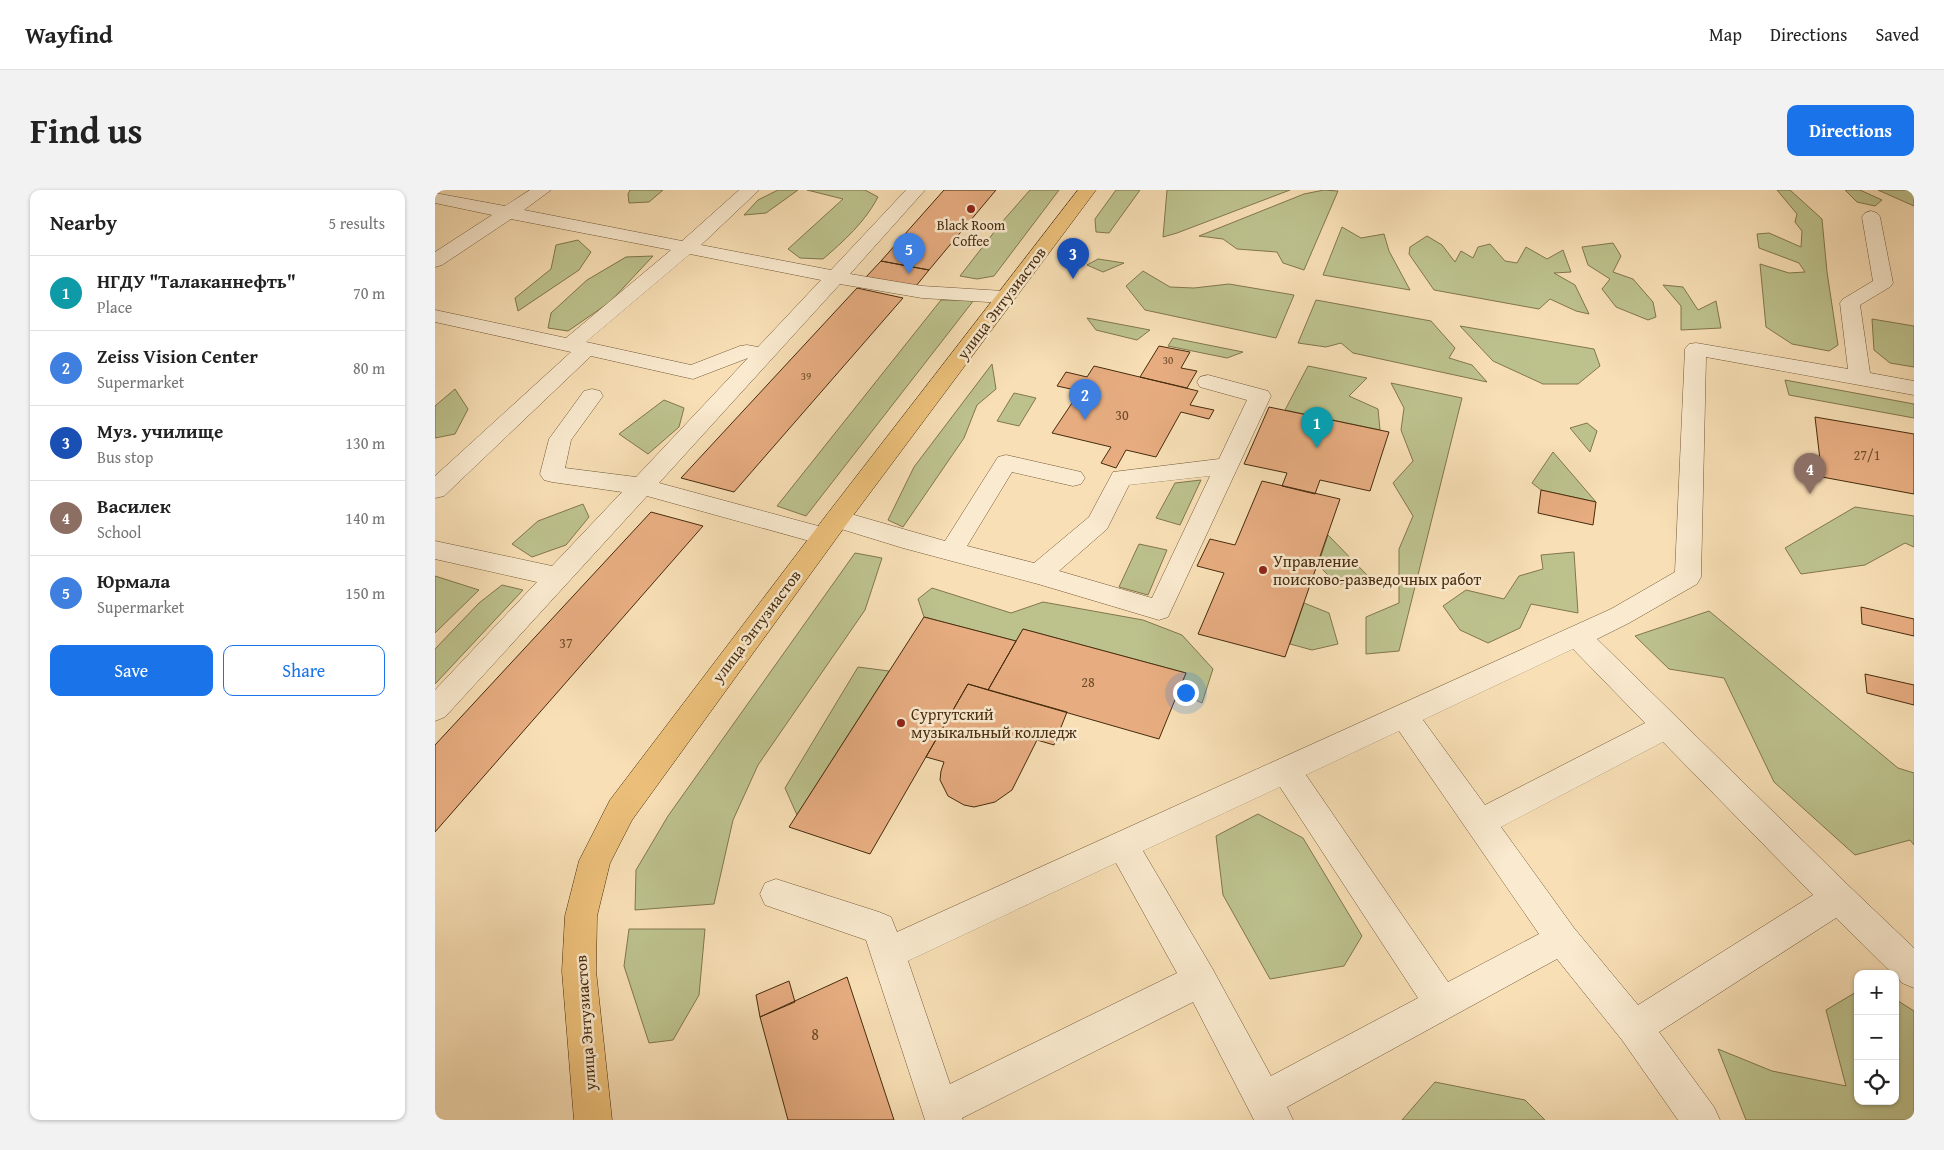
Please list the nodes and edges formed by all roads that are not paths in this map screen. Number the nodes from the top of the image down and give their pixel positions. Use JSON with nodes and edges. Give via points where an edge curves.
{"nodes":[{"id":1,"x":543,"y":190,"type":"edge"},
{"id":2,"x":750,"y":190,"type":"edge"},
{"id":3,"x":916,"y":190,"type":"edge"},
{"id":4,"x":1087,"y":190,"type":"edge"},
{"id":5,"x":435,"y":198,"type":"edge"},
{"id":6,"x":510,"y":211,"type":"junction"},
{"id":7,"x":1871,"y":217,"type":"dead end"},
{"id":8,"x":687,"y":247,"type":"junction"},
{"id":9,"x":435,"y":261,"type":"edge"},
{"id":10,"x":835,"y":277,"type":"junction"},
{"id":11,"x":1005,"y":297,"type":"junction"},
{"id":12,"x":435,"y":316,"type":"edge"},
{"id":13,"x":578,"y":347,"type":"junction"},
{"id":14,"x":763,"y":355,"type":"junction"},
{"id":15,"x":1860,"y":378,"type":"junction"},
{"id":16,"x":1208,"y":382,"type":"dead end"},
{"id":17,"x":1914,"y":388,"type":"edge"},
{"id":18,"x":592,"y":396,"type":"dead end"},
{"id":19,"x":1227,"y":466,"type":"junction"},
{"id":20,"x":1073,"y":478,"type":"dead end"},
{"id":21,"x":641,"y":486,"type":"junction"},
{"id":22,"x":435,"y":490,"type":"edge"},
{"id":23,"x":830,"y":527,"type":"junction"},
{"id":24,"x":435,"y":550,"type":"edge"},
{"id":25,"x":951,"y":550,"type":"junction"},
{"id":26,"x":1038,"y":574,"type":"junction"},
{"id":27,"x":557,"y":578,"type":"junction"},
{"id":28,"x":1577,"y":636,"type":"junction"},
{"id":29,"x":435,"y":708,"type":"edge"},
{"id":30,"x":1404,"y":716,"type":"junction"},
{"id":31,"x":1667,"y":726,"type":"junction"},
{"id":32,"x":1285,"y":770,"type":"junction"},
{"id":33,"x":1480,"y":822,"type":"junction"},
{"id":34,"x":1123,"y":845,"type":"junction"},
{"id":35,"x":776,"y":894,"type":"dead end"},
{"id":36,"x":1838,"y":898,"type":"junction"},
{"id":37,"x":1563,"y":939,"type":"junction"},
{"id":38,"x":888,"y":952,"type":"junction"},
{"id":39,"x":1914,"y":972,"type":"edge"},
{"id":40,"x":1200,"y":980,"type":"junction"},
{"id":41,"x":1442,"y":1004,"type":"junction"},
{"id":42,"x":1634,"y":1028,"type":"junction"},
{"id":43,"x":1269,"y":1110,"type":"edge"},
{"id":44,"x":942,"y":1115,"type":"edge"},
{"id":45,"x":593,"y":1120,"type":"edge"},
{"id":46,"x":1701,"y":1120,"type":"edge"}],
"edges":[{"from":1,"to":6,"type":"lane"},
{"from":2,"to":8,"type":"lane"},
{"from":3,"to":10,"type":"lane"},
{"from":4,"to":11,"type":"main road","name":"улица Энтузиастов"},
{"from":5,"to":6,"type":"lane"},
{"from":6,"to":8,"type":"lane"},
{"from":6,"to":9,"type":"lane"},
{"from":7,"to":15,"type":"lane","via":[[1883,283],[1850,303]]},
{"from":8,"to":10,"type":"lane"},
{"from":8,"to":13,"type":"lane"},
{"from":10,"to":11,"type":"lane","via":[[922,292]]},
{"from":10,"to":14,"type":"lane"},
{"from":11,"to":23,"type":"main road","name":"улица Энтузиастов"},
{"from":12,"to":13,"type":"lane"},
{"from":13,"to":14,"type":"lane","via":[[693,372],[747,351]]},
{"from":13,"to":22,"type":"lane"},
{"from":14,"to":21,"type":"lane"},
{"from":15,"to":17,"type":"lane"},
{"from":15,"to":28,"type":"lane","via":[[1696,350],[1688,577],[1620,616]]},
{"from":16,"to":19,"type":"lane","via":[[1260,396]]},
{"from":18,"to":21,"type":"lane","via":[[560,439],[552,474]]},
{"from":19,"to":26,"type":"lane","via":[[1121,478],[1098,523]]},
{"from":19,"to":26,"type":"lane","via":[[1159,610]]},
{"from":20,"to":25,"type":"lane","via":[[1006,463]]},
{"from":21,"to":23,"type":"lane"},
{"from":21,"to":27,"type":"lane"},
{"from":23,"to":25,"type":"lane"},
{"from":23,"to":45,"type":"main road","name":"улица Энтузиастов","via":[[621,810],[595,861],[581,916],[579,971]]},
{"from":24,"to":27,"type":"lane"},
{"from":25,"to":26,"type":"lane"},
{"from":27,"to":29,"type":"lane"},
{"from":28,"to":30,"type":"lane"},
{"from":28,"to":31,"type":"lane"},
{"from":30,"to":32,"type":"lane"},
{"from":30,"to":33,"type":"lane"},
{"from":31,"to":33,"type":"lane"},
{"from":31,"to":36,"type":"lane"},
{"from":32,"to":34,"type":"lane"},
{"from":32,"to":41,"type":"lane"},
{"from":33,"to":37,"type":"lane"},
{"from":34,"to":38,"type":"lane"},
{"from":34,"to":40,"type":"lane"},
{"from":35,"to":38,"type":"lane","via":[[879,928]]},
{"from":36,"to":39,"type":"lane"},
{"from":36,"to":42,"type":"lane"},
{"from":37,"to":41,"type":"lane"},
{"from":37,"to":42,"type":"lane"},
{"from":38,"to":44,"type":"lane"},
{"from":40,"to":43,"type":"lane"},
{"from":40,"to":44,"type":"lane"},
{"from":41,"to":43,"type":"lane"},
{"from":42,"to":46,"type":"lane"}]}
